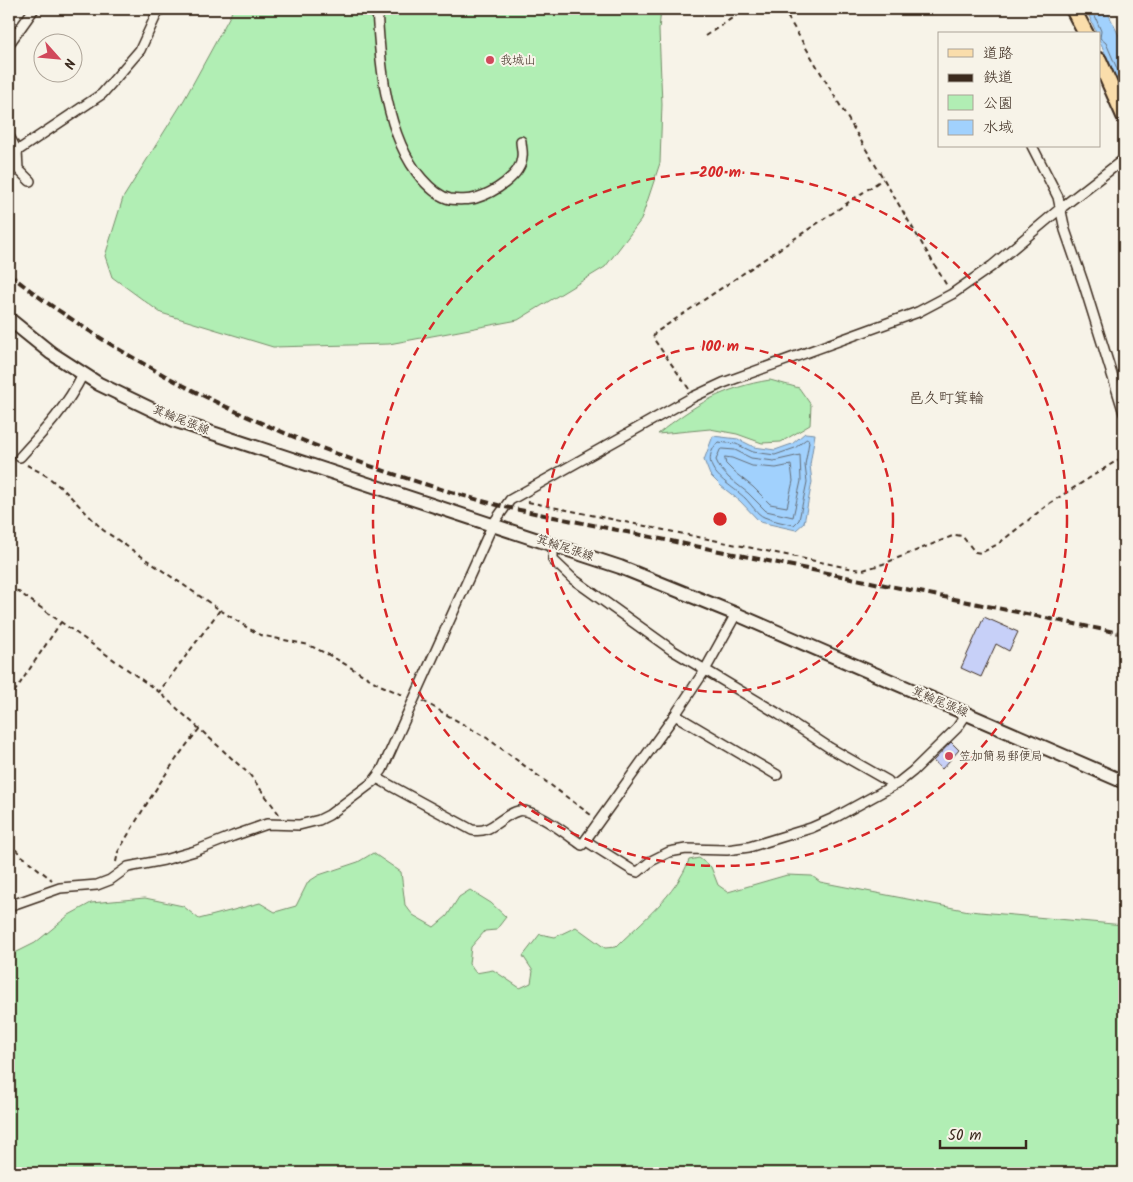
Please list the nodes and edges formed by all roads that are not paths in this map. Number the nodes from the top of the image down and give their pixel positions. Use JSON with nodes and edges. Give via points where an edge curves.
{"nodes":[{"id":1,"x":34,"y":9,"type":"edge"},
{"id":2,"x":159,"y":9,"type":"edge"},
{"id":3,"x":377,"y":9,"type":"edge"},
{"id":4,"x":1073,"y":9,"type":"edge"},
{"id":5,"x":1085,"y":32,"type":"edge"},
{"id":6,"x":9,"y":44,"type":"edge"},
{"id":7,"x":1100,"y":62,"type":"edge"},
{"id":8,"x":1124,"y":116,"type":"edge"},
{"id":9,"x":9,"y":136,"type":"edge"},
{"id":10,"x":521,"y":142,"type":"dead end"},
{"id":11,"x":1033,"y":148,"type":"edge"},
{"id":12,"x":17,"y":151,"type":"junction"},
{"id":13,"x":1124,"y":159,"type":"edge"},
{"id":14,"x":30,"y":181,"type":"dead end"},
{"id":15,"x":1061,"y":208,"type":"junction"},
{"id":16,"x":9,"y":318,"type":"edge"},
{"id":17,"x":83,"y":374,"type":"junction"},
{"id":18,"x":1124,"y":413,"type":"edge"},
{"id":19,"x":20,"y":457,"type":"road end"},
{"id":20,"x":493,"y":524,"type":"junction"},
{"id":21,"x":556,"y":546,"type":"junction"},
{"id":22,"x":736,"y":614,"type":"junction"},
{"id":23,"x":705,"y":670,"type":"junction"},
{"id":24,"x":967,"y":713,"type":"junction"},
{"id":25,"x":675,"y":715,"type":"junction"},
{"id":26,"x":777,"y":775,"type":"dead end"},
{"id":27,"x":377,"y":778,"type":"junction"},
{"id":28,"x":1124,"y":782,"type":"edge"},
{"id":29,"x":892,"y":786,"type":"junction"},
{"id":30,"x":586,"y":841,"type":"junction"},
{"id":31,"x":9,"y":906,"type":"edge"}],
"edges":[{"from":1,"to":6,"type":"street"},
{"from":2,"to":12,"type":"street","via":[[140,50],[102,94]]},
{"from":3,"to":10,"type":"street","via":[[387,99],[403,149],[432,189],[448,199],[475,199],[492,191],[516,173],[523,158]]},
{"from":4,"to":5,"type":"main road"},
{"from":7,"to":8,"type":"main road"},
{"from":9,"to":12,"type":"street"},
{"from":11,"to":15,"type":"street"},
{"from":12,"to":14,"type":"street","via":[[18,169]]},
{"from":13,"to":15,"type":"street"},
{"from":15,"to":18,"type":"street","via":[[1065,230]]},
{"from":15,"to":20,"type":"street","via":[[992,266],[952,294],[918,312],[766,366],[693,397],[510,500]]},
{"from":16,"to":17,"type":"main road","name":"箕輪尾張線","via":[[51,353]]},
{"from":17,"to":19,"type":"street","via":[[69,401]]},
{"from":17,"to":20,"type":"main road","name":"箕輪尾張線","via":[[176,421]]},
{"from":20,"to":21,"type":"main road","name":"箕輪尾張線"},
{"from":20,"to":27,"type":"street"},
{"from":21,"to":22,"type":"main road","name":"箕輪尾張線","via":[[620,567]]},
{"from":21,"to":23,"type":"street","via":[[553,560],[573,579]]},
{"from":22,"to":23,"type":"street"},
{"from":22,"to":24,"type":"main road","name":"箕輪尾張線"},
{"from":23,"to":25,"type":"street"},
{"from":23,"to":29,"type":"street"},
{"from":24,"to":28,"type":"main road","name":"箕輪尾張線"},
{"from":24,"to":29,"type":"street","via":[[957,728],[913,771]]},
{"from":25,"to":26,"type":"street"},
{"from":25,"to":30,"type":"street"},
{"from":27,"to":30,"type":"street","via":[[472,830],[480,832],[518,811],[529,812],[582,845]]},
{"from":27,"to":31,"type":"street","via":[[319,820],[299,825],[267,824],[195,851],[128,867],[97,885],[60,888]]},
{"from":29,"to":30,"type":"street","via":[[811,828],[749,847],[669,852],[638,872]]}]}
